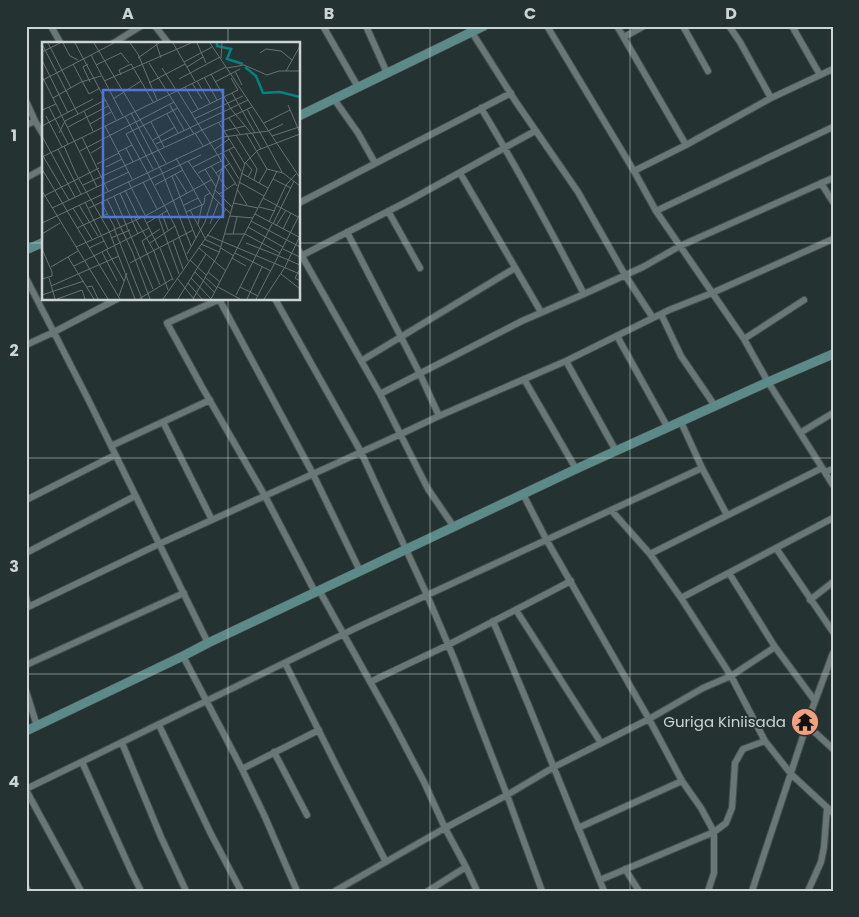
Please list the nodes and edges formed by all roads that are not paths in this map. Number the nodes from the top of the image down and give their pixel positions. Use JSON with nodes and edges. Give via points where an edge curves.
{"nodes":[{"id":1,"x":51,"y":26,"type":"edge"},
{"id":2,"x":141,"y":26,"type":"edge"},
{"id":3,"x":155,"y":26,"type":"edge"},
{"id":4,"x":323,"y":26,"type":"edge"},
{"id":5,"x":366,"y":26,"type":"edge"},
{"id":6,"x":484,"y":26,"type":"edge"},
{"id":7,"x":547,"y":26,"type":"edge"},
{"id":8,"x":617,"y":26,"type":"edge"},
{"id":9,"x":644,"y":26,"type":"edge"},
{"id":10,"x":683,"y":26,"type":"edge"},
{"id":11,"x":729,"y":26,"type":"edge"},
{"id":12,"x":792,"y":26,"type":"edge"},
{"id":13,"x":470,"y":29,"type":"edge"},
{"id":14,"x":624,"y":37,"type":"junction"},
{"id":15,"x":60,"y":42,"type":"edge"},
{"id":16,"x":115,"y":42,"type":"edge"},
{"id":17,"x":167,"y":42,"type":"edge"},
{"id":18,"x":833,"y":69,"type":"edge"},
{"id":19,"x":708,"y":71,"type":"dead end"},
{"id":20,"x":387,"y":73,"type":"junction"},
{"id":21,"x":820,"y":75,"type":"junction"},
{"id":22,"x":358,"y":87,"type":"junction"},
{"id":23,"x":511,"y":93,"type":"junction"},
{"id":24,"x":771,"y":98,"type":"junction"},
{"id":25,"x":334,"y":99,"type":"junction"},
{"id":26,"x":26,"y":101,"type":"edge"},
{"id":27,"x":482,"y":108,"type":"junction"},
{"id":28,"x":300,"y":116,"type":"edge"},
{"id":29,"x":35,"y":121,"type":"junction"},
{"id":30,"x":26,"y":125,"type":"edge"},
{"id":31,"x":833,"y":127,"type":"edge"},
{"id":32,"x":535,"y":131,"type":"junction"},
{"id":33,"x":42,"y":133,"type":"edge"},
{"id":34,"x":686,"y":145,"type":"junction"},
{"id":35,"x":505,"y":148,"type":"junction"},
{"id":36,"x":375,"y":163,"type":"junction"},
{"id":37,"x":42,"y":169,"type":"edge"},
{"id":38,"x":634,"y":171,"type":"junction"},
{"id":39,"x":460,"y":173,"type":"junction"},
{"id":40,"x":26,"y":178,"type":"edge"},
{"id":41,"x":833,"y":178,"type":"edge"},
{"id":42,"x":821,"y":183,"type":"junction"},
{"id":43,"x":300,"y":202,"type":"edge"},
{"id":44,"x":833,"y":202,"type":"edge"},
{"id":45,"x":388,"y":211,"type":"junction"},
{"id":46,"x":656,"y":211,"type":"junction"},
{"id":47,"x":347,"y":232,"type":"junction"},
{"id":48,"x":832,"y":242,"type":"edge"},
{"id":49,"x":42,"y":243,"type":"edge"},
{"id":50,"x":680,"y":246,"type":"junction"},
{"id":51,"x":26,"y":250,"type":"edge"},
{"id":52,"x":300,"y":254,"type":"edge"},
{"id":53,"x":420,"y":268,"type":"dead end"},
{"id":54,"x":515,"y":268,"type":"junction"},
{"id":55,"x":626,"y":275,"type":"junction"},
{"id":56,"x":26,"y":278,"type":"edge"},
{"id":57,"x":712,"y":293,"type":"junction"},
{"id":58,"x":584,"y":294,"type":"junction"},
{"id":59,"x":115,"y":300,"type":"edge"},
{"id":60,"x":217,"y":300,"type":"edge"},
{"id":61,"x":220,"y":300,"type":"edge"},
{"id":62,"x":276,"y":300,"type":"edge"},
{"id":63,"x":804,"y":300,"type":"dead end"},
{"id":64,"x":541,"y":312,"type":"junction"},
{"id":65,"x":661,"y":314,"type":"junction"},
{"id":66,"x":653,"y":318,"type":"junction"},
{"id":67,"x":54,"y":332,"type":"junction"},
{"id":68,"x":616,"y":336,"type":"junction"},
{"id":69,"x":401,"y":338,"type":"junction"},
{"id":70,"x":744,"y":339,"type":"junction"},
{"id":71,"x":26,"y":345,"type":"edge"},
{"id":72,"x":833,"y":354,"type":"edge"},
{"id":73,"x":361,"y":361,"type":"junction"},
{"id":74,"x":566,"y":361,"type":"junction"},
{"id":75,"x":420,"y":374,"type":"junction"},
{"id":76,"x":524,"y":379,"type":"junction"},
{"id":77,"x":768,"y":382,"type":"junction"},
{"id":78,"x":380,"y":394,"type":"junction"},
{"id":79,"x":210,"y":400,"type":"junction"},
{"id":80,"x":715,"y":406,"type":"junction"},
{"id":81,"x":833,"y":413,"type":"edge"},
{"id":82,"x":438,"y":416,"type":"junction"},
{"id":83,"x":163,"y":422,"type":"junction"},
{"id":84,"x":680,"y":422,"type":"junction"},
{"id":85,"x":668,"y":428,"type":"junction"},
{"id":86,"x":800,"y":433,"type":"junction"},
{"id":87,"x":401,"y":434,"type":"junction"},
{"id":88,"x":111,"y":446,"type":"junction"},
{"id":89,"x":616,"y":451,"type":"junction"},
{"id":90,"x":361,"y":452,"type":"junction"},
{"id":91,"x":116,"y":455,"type":"junction"},
{"id":92,"x":702,"y":468,"type":"junction"},
{"id":93,"x":576,"y":469,"type":"junction"},
{"id":94,"x":833,"y":469,"type":"edge"},
{"id":95,"x":824,"y":470,"type":"junction"},
{"id":96,"x":313,"y":474,"type":"junction"},
{"id":97,"x":833,"y":484,"type":"edge"},
{"id":98,"x":523,"y":494,"type":"junction"},
{"id":99,"x":135,"y":496,"type":"junction"},
{"id":100,"x":266,"y":496,"type":"junction"},
{"id":101,"x":26,"y":500,"type":"edge"},
{"id":102,"x":611,"y":510,"type":"junction"},
{"id":103,"x":728,"y":515,"type":"junction"},
{"id":104,"x":833,"y":518,"type":"edge"},
{"id":105,"x":212,"y":520,"type":"junction"},
{"id":106,"x":454,"y":526,"type":"junction"},
{"id":107,"x":546,"y":539,"type":"junction"},
{"id":108,"x":159,"y":544,"type":"junction"},
{"id":109,"x":776,"y":548,"type":"junction"},
{"id":110,"x":406,"y":550,"type":"junction"},
{"id":111,"x":26,"y":553,"type":"edge"},
{"id":112,"x":650,"y":554,"type":"junction"},
{"id":113,"x":360,"y":571,"type":"junction"},
{"id":114,"x":729,"y":573,"type":"junction"},
{"id":115,"x":571,"y":581,"type":"junction"},
{"id":116,"x":833,"y":582,"type":"edge"},
{"id":117,"x":317,"y":591,"type":"junction"},
{"id":118,"x":184,"y":593,"type":"junction"},
{"id":119,"x":426,"y":595,"type":"junction"},
{"id":120,"x":26,"y":597,"type":"edge"},
{"id":121,"x":682,"y":598,"type":"junction"},
{"id":122,"x":810,"y":600,"type":"junction"},
{"id":123,"x":27,"y":607,"type":"edge"},
{"id":124,"x":516,"y":610,"type":"junction"},
{"id":125,"x":493,"y":621,"type":"junction"},
{"id":126,"x":833,"y":632,"type":"edge"},
{"id":127,"x":343,"y":634,"type":"junction"},
{"id":128,"x":208,"y":643,"type":"junction"},
{"id":129,"x":448,"y":644,"type":"junction"},
{"id":130,"x":775,"y":647,"type":"junction"},
{"id":131,"x":833,"y":654,"type":"edge"},
{"id":132,"x":183,"y":656,"type":"junction"},
{"id":133,"x":285,"y":663,"type":"junction"},
{"id":134,"x":26,"y":665,"type":"edge"},
{"id":135,"x":731,"y":676,"type":"junction"},
{"id":136,"x":370,"y":682,"type":"junction"},
{"id":137,"x":26,"y":691,"type":"edge"},
{"id":138,"x":815,"y":701,"type":"junction"},
{"id":139,"x":206,"y":702,"type":"junction"},
{"id":140,"x":649,"y":719,"type":"junction"},
{"id":141,"x":159,"y":724,"type":"junction"},
{"id":142,"x":807,"y":725,"type":"junction"},
{"id":143,"x":37,"y":726,"type":"junction"},
{"id":144,"x":319,"y":730,"type":"junction"},
{"id":145,"x":26,"y":731,"type":"edge"},
{"id":146,"x":765,"y":741,"type":"junction"},
{"id":147,"x":122,"y":743,"type":"junction"},
{"id":148,"x":601,"y":743,"type":"junction"},
{"id":149,"x":833,"y":749,"type":"edge"},
{"id":150,"x":274,"y":752,"type":"junction"},
{"id":151,"x":82,"y":762,"type":"junction"},
{"id":152,"x":554,"y":767,"type":"junction"},
{"id":153,"x":242,"y":769,"type":"junction"},
{"id":154,"x":791,"y":774,"type":"junction"},
{"id":155,"x":682,"y":781,"type":"junction"},
{"id":156,"x":26,"y":790,"type":"edge"},
{"id":157,"x":508,"y":795,"type":"junction"},
{"id":158,"x":830,"y":811,"type":"edge"},
{"id":159,"x":308,"y":815,"type":"dead end"},
{"id":160,"x":445,"y":828,"type":"junction"},
{"id":161,"x":578,"y":828,"type":"junction"},
{"id":162,"x":714,"y":832,"type":"junction"},
{"id":163,"x":386,"y":862,"type":"junction"},
{"id":164,"x":466,"y":867,"type":"junction"},
{"id":165,"x":625,"y":868,"type":"junction"},
{"id":166,"x":600,"y":880,"type":"junction"},
{"id":167,"x":26,"y":887,"type":"edge"},
{"id":168,"x":28,"y":891,"type":"edge"},
{"id":169,"x":81,"y":891,"type":"edge"},
{"id":170,"x":141,"y":891,"type":"edge"},
{"id":171,"x":186,"y":891,"type":"edge"},
{"id":172,"x":240,"y":891,"type":"edge"},
{"id":173,"x":297,"y":891,"type":"edge"},
{"id":174,"x":335,"y":891,"type":"edge"},
{"id":175,"x":428,"y":891,"type":"edge"},
{"id":176,"x":477,"y":891,"type":"edge"},
{"id":177,"x":542,"y":891,"type":"edge"},
{"id":178,"x":604,"y":891,"type":"edge"},
{"id":179,"x":639,"y":891,"type":"edge"},
{"id":180,"x":708,"y":891,"type":"edge"},
{"id":181,"x":752,"y":891,"type":"edge"},
{"id":182,"x":808,"y":891,"type":"edge"}],
"edges":[{"from":1,"to":15,"type":"street"},
{"from":2,"to":16,"type":"street"},
{"from":3,"to":17,"type":"street"},
{"from":4,"to":22,"type":"street"},
{"from":5,"to":20,"type":"street"},
{"from":6,"to":13,"type":"street"},
{"from":7,"to":38,"type":"street"},
{"from":8,"to":14,"type":"street"},
{"from":9,"to":14,"type":"street"},
{"from":10,"to":19,"type":"street"},
{"from":11,"to":24,"type":"street"},
{"from":12,"to":21,"type":"street"},
{"from":13,"to":20,"type":"street"},
{"from":13,"to":23,"type":"street"},
{"from":14,"to":34,"type":"street"},
{"from":18,"to":21,"type":"street"},
{"from":20,"to":22,"type":"street"},
{"from":21,"to":24,"type":"street"},
{"from":22,"to":25,"type":"street"},
{"from":23,"to":27,"type":"street"},
{"from":23,"to":32,"type":"street"},
{"from":24,"to":34,"type":"street"},
{"from":25,"to":28,"type":"street"},
{"from":25,"to":36,"type":"street"},
{"from":26,"to":29,"type":"street"},
{"from":27,"to":35,"type":"street"},
{"from":27,"to":36,"type":"street"},
{"from":29,"to":30,"type":"street"},
{"from":29,"to":33,"type":"street"},
{"from":31,"to":46,"type":"street"},
{"from":32,"to":35,"type":"street"},
{"from":32,"to":55,"type":"street","via":[[578,192]]},
{"from":34,"to":38,"type":"street"},
{"from":35,"to":39,"type":"street"},
{"from":35,"to":58,"type":"street"},
{"from":36,"to":43,"type":"street"},
{"from":37,"to":40,"type":"street"},
{"from":38,"to":46,"type":"street"},
{"from":39,"to":45,"type":"street"},
{"from":39,"to":54,"type":"street"},
{"from":41,"to":42,"type":"street"},
{"from":42,"to":44,"type":"street"},
{"from":42,"to":50,"type":"street"},
{"from":45,"to":47,"type":"street"},
{"from":45,"to":53,"type":"street"},
{"from":46,"to":50,"type":"street"},
{"from":47,"to":52,"type":"street"},
{"from":47,"to":69,"type":"street"},
{"from":48,"to":57,"type":"street"},
{"from":49,"to":51,"type":"street"},
{"from":50,"to":55,"type":"street"},
{"from":50,"to":57,"type":"street"},
{"from":52,"to":73,"type":"street"},
{"from":54,"to":64,"type":"street"},
{"from":54,"to":69,"type":"street"},
{"from":55,"to":58,"type":"street"},
{"from":55,"to":66,"type":"street"},
{"from":56,"to":67,"type":"street"},
{"from":57,"to":65,"type":"street"},
{"from":57,"to":70,"type":"street"},
{"from":58,"to":64,"type":"street"},
{"from":59,"to":67,"type":"street"},
{"from":60,"to":79,"type":"street","via":[[167,323]]},
{"from":61,"to":96,"type":"street"},
{"from":62,"to":90,"type":"street"},
{"from":63,"to":70,"type":"street"},
{"from":64,"to":75,"type":"street"},
{"from":65,"to":66,"type":"street"},
{"from":65,"to":80,"type":"street","via":[[681,356]]},
{"from":66,"to":68,"type":"street"},
{"from":67,"to":71,"type":"street"},
{"from":67,"to":88,"type":"street"},
{"from":68,"to":74,"type":"street"},
{"from":68,"to":85,"type":"street"},
{"from":69,"to":73,"type":"street"},
{"from":69,"to":75,"type":"street"},
{"from":70,"to":77,"type":"street"},
{"from":72,"to":77,"type":"street"},
{"from":73,"to":78,"type":"street"},
{"from":74,"to":76,"type":"street"},
{"from":74,"to":89,"type":"street"},
{"from":75,"to":78,"type":"street"},
{"from":75,"to":82,"type":"street"},
{"from":76,"to":82,"type":"street"},
{"from":76,"to":93,"type":"street"},
{"from":77,"to":80,"type":"street"},
{"from":77,"to":86,"type":"street"},
{"from":78,"to":87,"type":"street"},
{"from":79,"to":83,"type":"street"},
{"from":79,"to":100,"type":"street"},
{"from":80,"to":84,"type":"street"},
{"from":81,"to":86,"type":"street"},
{"from":82,"to":87,"type":"street"},
{"from":83,"to":88,"type":"street"},
{"from":83,"to":105,"type":"street"},
{"from":84,"to":85,"type":"street"},
{"from":84,"to":92,"type":"street"},
{"from":85,"to":89,"type":"street"},
{"from":86,"to":95,"type":"street"},
{"from":87,"to":90,"type":"street"},
{"from":87,"to":106,"type":"street","via":[[428,489]]},
{"from":88,"to":91,"type":"street"},
{"from":89,"to":93,"type":"street"},
{"from":90,"to":96,"type":"street"},
{"from":90,"to":110,"type":"street"},
{"from":91,"to":99,"type":"street"},
{"from":91,"to":101,"type":"street"},
{"from":92,"to":102,"type":"street"},
{"from":92,"to":103,"type":"street"},
{"from":93,"to":98,"type":"street"},
{"from":94,"to":95,"type":"street"},
{"from":95,"to":97,"type":"street"},
{"from":95,"to":103,"type":"street"},
{"from":96,"to":100,"type":"street"},
{"from":96,"to":113,"type":"street"},
{"from":98,"to":106,"type":"street"},
{"from":98,"to":107,"type":"street"},
{"from":99,"to":108,"type":"street"},
{"from":99,"to":111,"type":"street"},
{"from":100,"to":105,"type":"street"},
{"from":100,"to":117,"type":"street"},
{"from":102,"to":107,"type":"street"},
{"from":102,"to":112,"type":"street"},
{"from":103,"to":112,"type":"street"},
{"from":104,"to":109,"type":"street"},
{"from":105,"to":108,"type":"street"},
{"from":106,"to":110,"type":"street"},
{"from":107,"to":115,"type":"street"},
{"from":107,"to":119,"type":"street"},
{"from":108,"to":118,"type":"street"},
{"from":108,"to":123,"type":"street"},
{"from":109,"to":114,"type":"street"},
{"from":109,"to":122,"type":"street"},
{"from":110,"to":113,"type":"street"},
{"from":110,"to":119,"type":"street"},
{"from":112,"to":121,"type":"street"},
{"from":113,"to":117,"type":"street"},
{"from":114,"to":121,"type":"street"},
{"from":114,"to":130,"type":"street"},
{"from":115,"to":124,"type":"street"},
{"from":115,"to":140,"type":"street"},
{"from":116,"to":122,"type":"street"},
{"from":117,"to":127,"type":"street"},
{"from":117,"to":128,"type":"street"},
{"from":118,"to":128,"type":"street"},
{"from":118,"to":134,"type":"street"},
{"from":119,"to":127,"type":"street"},
{"from":119,"to":129,"type":"street"},
{"from":120,"to":123,"type":"street"},
{"from":121,"to":135,"type":"street"},
{"from":122,"to":126,"type":"street"},
{"from":124,"to":125,"type":"street"},
{"from":124,"to":148,"type":"street"},
{"from":125,"to":129,"type":"street"},
{"from":125,"to":152,"type":"street"},
{"from":127,"to":133,"type":"street"},
{"from":127,"to":136,"type":"street"},
{"from":128,"to":132,"type":"street"},
{"from":129,"to":136,"type":"street"},
{"from":129,"to":157,"type":"street"},
{"from":130,"to":135,"type":"street"},
{"from":130,"to":138,"type":"street"},
{"from":131,"to":138,"type":"street"},
{"from":132,"to":139,"type":"street"},
{"from":132,"to":143,"type":"street"},
{"from":133,"to":139,"type":"street"},
{"from":133,"to":144,"type":"street"},
{"from":135,"to":140,"type":"street"},
{"from":135,"to":146,"type":"street"},
{"from":136,"to":160,"type":"street"},
{"from":137,"to":143,"type":"street"},
{"from":138,"to":142,"type":"street"},
{"from":139,"to":141,"type":"street"},
{"from":139,"to":153,"type":"street"},
{"from":140,"to":148,"type":"street"},
{"from":140,"to":155,"type":"street"},
{"from":141,"to":147,"type":"street"},
{"from":141,"to":172,"type":"street"},
{"from":142,"to":149,"type":"street"},
{"from":142,"to":154,"type":"street"},
{"from":143,"to":145,"type":"street"},
{"from":144,"to":150,"type":"street"},
{"from":144,"to":163,"type":"street"},
{"from":146,"to":154,"type":"street"},
{"from":146,"to":162,"type":"street","via":[[743,748],[734,763],[732,808],[726,823]]},
{"from":147,"to":151,"type":"street"},
{"from":147,"to":171,"type":"street"},
{"from":148,"to":152,"type":"street"},
{"from":150,"to":153,"type":"street"},
{"from":150,"to":159,"type":"street"},
{"from":151,"to":156,"type":"street"},
{"from":151,"to":170,"type":"street"},
{"from":152,"to":157,"type":"street"},
{"from":152,"to":161,"type":"street"},
{"from":153,"to":173,"type":"street"},
{"from":154,"to":158,"type":"street"},
{"from":154,"to":181,"type":"street"},
{"from":155,"to":161,"type":"street"},
{"from":155,"to":162,"type":"street"},
{"from":156,"to":169,"type":"street"},
{"from":157,"to":160,"type":"street"},
{"from":157,"to":177,"type":"street"},
{"from":158,"to":182,"type":"street","via":[[821,862]]},
{"from":160,"to":163,"type":"street"},
{"from":160,"to":164,"type":"street"},
{"from":161,"to":166,"type":"street"},
{"from":162,"to":165,"type":"street"},
{"from":162,"to":180,"type":"street","via":[[714,873]]},
{"from":163,"to":174,"type":"street"},
{"from":164,"to":175,"type":"street"},
{"from":164,"to":176,"type":"street"},
{"from":165,"to":166,"type":"street"},
{"from":165,"to":179,"type":"street"},
{"from":166,"to":178,"type":"street"},
{"from":167,"to":168,"type":"street"}]}
